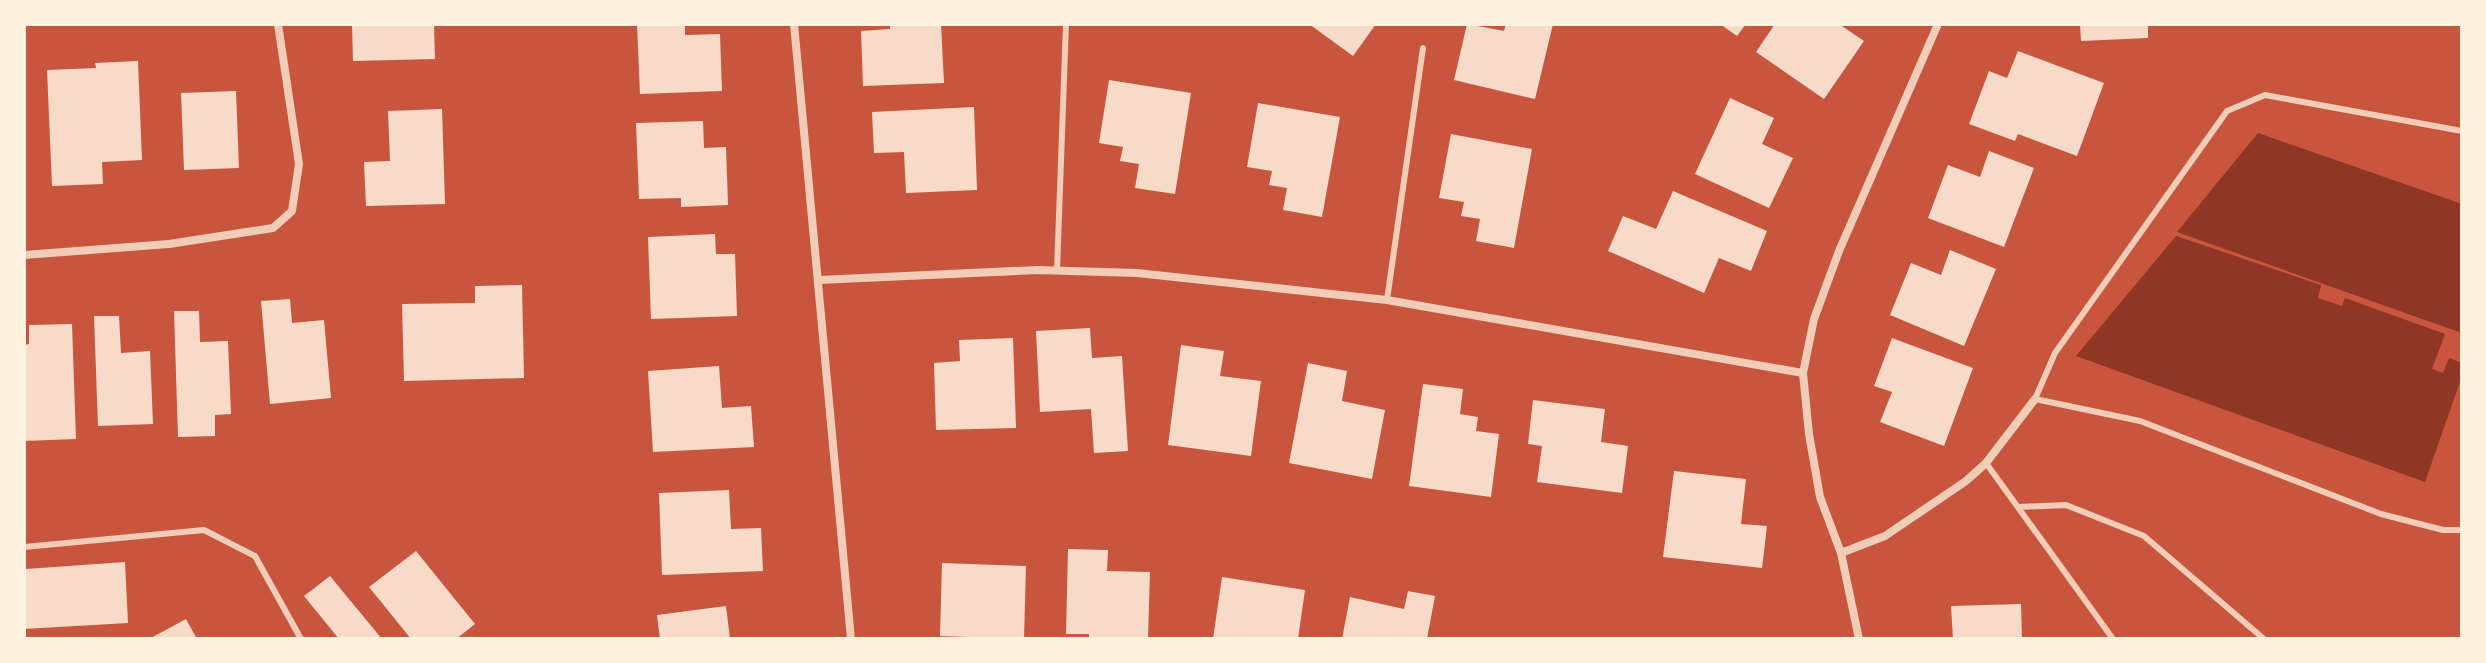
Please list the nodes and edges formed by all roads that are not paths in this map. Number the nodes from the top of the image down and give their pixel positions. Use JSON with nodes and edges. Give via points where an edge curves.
{"nodes":[{"id":1,"x":278,"y":24,"type":"edge"},
{"id":2,"x":794,"y":24,"type":"edge"},
{"id":3,"x":1066,"y":24,"type":"edge"},
{"id":4,"x":1938,"y":24,"type":"edge"},
{"id":5,"x":1423,"y":48,"type":"dead end"},
{"id":6,"x":2462,"y":131,"type":"edge"},
{"id":7,"x":24,"y":255,"type":"edge"},
{"id":8,"x":1057,"y":271,"type":"junction"},
{"id":9,"x":819,"y":280,"type":"junction"},
{"id":10,"x":1387,"y":300,"type":"junction"},
{"id":11,"x":1803,"y":373,"type":"junction"},
{"id":12,"x":2035,"y":399,"type":"junction"},
{"id":13,"x":1986,"y":463,"type":"junction"},
{"id":14,"x":2019,"y":507,"type":"junction"},
{"id":15,"x":2462,"y":530,"type":"edge"},
{"id":16,"x":24,"y":547,"type":"edge"},
{"id":17,"x":1841,"y":553,"type":"junction"},
{"id":18,"x":301,"y":639,"type":"edge"},
{"id":19,"x":851,"y":639,"type":"edge"},
{"id":20,"x":1859,"y":639,"type":"edge"},
{"id":21,"x":2113,"y":639,"type":"edge"},
{"id":22,"x":2264,"y":639,"type":"edge"}],
"edges":[{"from":1,"to":7,"type":"street","via":[[299,167],[292,211],[273,228],[169,244]]},
{"from":2,"to":9,"type":"street"},
{"from":3,"to":8,"type":"lane"},
{"from":4,"to":11,"type":"street","via":[[1839,251],[1814,319]]},
{"from":5,"to":10,"type":"lane"},
{"from":6,"to":12,"type":"lane","via":[[2265,95],[2227,111],[2055,353]]},
{"from":8,"to":9,"type":"street"},
{"from":8,"to":10,"type":"street","via":[[1137,273]]},
{"from":9,"to":19,"type":"street"},
{"from":10,"to":11,"type":"street"},
{"from":11,"to":17,"type":"street","via":[[1820,497]]},
{"from":12,"to":13,"type":"street"},
{"from":12,"to":15,"type":"lane","via":[[2140,421],[2381,514]]},
{"from":13,"to":14,"type":"lane"},
{"from":13,"to":17,"type":"street","via":[[1885,536]]},
{"from":14,"to":21,"type":"lane"},
{"from":14,"to":22,"type":"lane","via":[[2066,505],[2144,536]]},
{"from":16,"to":18,"type":"lane","via":[[204,530],[255,556]]},
{"from":17,"to":20,"type":"street"}]}
